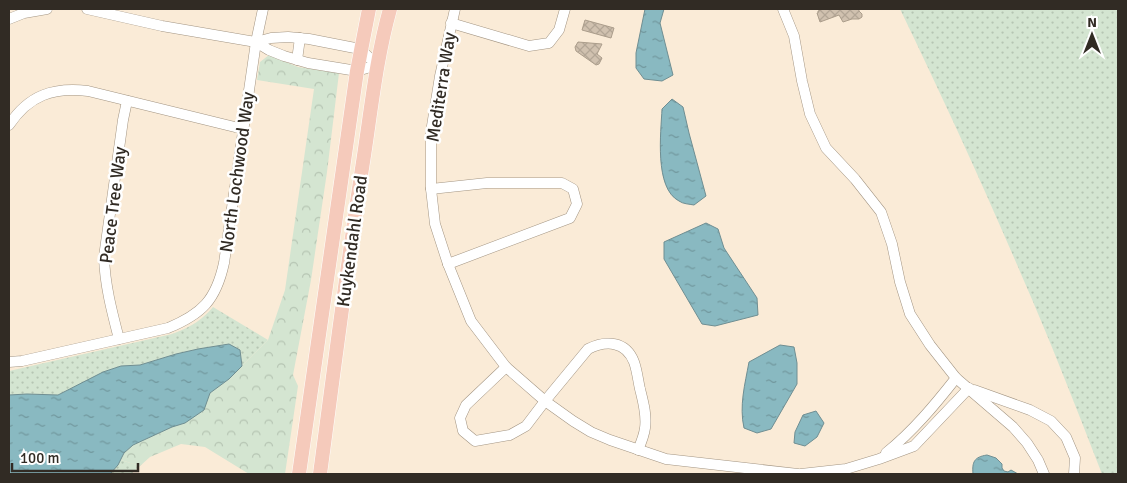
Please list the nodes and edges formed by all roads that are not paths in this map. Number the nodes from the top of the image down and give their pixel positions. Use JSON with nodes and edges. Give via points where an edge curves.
{"nodes":[{"id":1,"x":47,"y":9,"type":"edge"},
{"id":2,"x":87,"y":9,"type":"edge"},
{"id":3,"x":263,"y":9,"type":"edge"},
{"id":4,"x":369,"y":9,"type":"edge"},
{"id":5,"x":390,"y":9,"type":"edge"},
{"id":6,"x":455,"y":9,"type":"edge"},
{"id":7,"x":564,"y":9,"type":"edge"},
{"id":8,"x":783,"y":9,"type":"edge"},
{"id":9,"x":9,"y":19,"type":"edge"},
{"id":10,"x":452,"y":23,"type":"junction"},
{"id":11,"x":300,"y":38,"type":"junction"},
{"id":12,"x":256,"y":42,"type":"junction"},
{"id":13,"x":360,"y":49,"type":"junction"},
{"id":14,"x":297,"y":60,"type":"junction"},
{"id":15,"x":377,"y":65,"type":"junction"},
{"id":16,"x":357,"y":71,"type":"junction"},
{"id":17,"x":128,"y":101,"type":"junction"},
{"id":18,"x":9,"y":125,"type":"edge"},
{"id":19,"x":243,"y":129,"type":"junction"},
{"id":20,"x":431,"y":189,"type":"junction"},
{"id":21,"x":448,"y":264,"type":"junction"},
{"id":22,"x":119,"y":339,"type":"junction"},
{"id":23,"x":9,"y":362,"type":"edge"},
{"id":24,"x":506,"y":367,"type":"junction"},
{"id":25,"x":956,"y":378,"type":"junction"},
{"id":26,"x":969,"y":388,"type":"junction"},
{"id":27,"x":545,"y":402,"type":"junction"},
{"id":28,"x":638,"y":450,"type":"junction"},
{"id":29,"x":879,"y":459,"type":"junction"},
{"id":30,"x":299,"y":474,"type":"edge"},
{"id":31,"x":320,"y":474,"type":"edge"},
{"id":32,"x":800,"y":474,"type":"edge"},
{"id":33,"x":1044,"y":474,"type":"edge"},
{"id":34,"x":1074,"y":474,"type":"edge"}],
"edges":[{"from":1,"to":9,"type":"street"},
{"from":2,"to":12,"type":"street"},
{"from":3,"to":12,"type":"street","name":"North Lochwood Way"},
{"from":4,"to":13,"type":"main road","name":"Kuykendahl Road"},
{"from":5,"to":15,"type":"main road","name":"Kuykendahl Road"},
{"from":6,"to":10,"type":"street","name":"Mediterra Way"},
{"from":7,"to":10,"type":"street","via":[[558,30],[549,43],[529,46]]},
{"from":8,"to":25,"type":"street","via":[[794,36],[810,114],[826,148],[881,212],[910,314]]},
{"from":10,"to":20,"type":"street","name":"Mediterra Way","via":[[432,132]]},
{"from":11,"to":12,"type":"street","via":[[271,38]]},
{"from":11,"to":13,"type":"street"},
{"from":11,"to":14,"type":"street"},
{"from":12,"to":14,"type":"street"},
{"from":12,"to":19,"type":"street","name":"North Lochwood Way"},
{"from":13,"to":15,"type":"street"},
{"from":13,"to":16,"type":"main road","name":"Kuykendahl Road"},
{"from":14,"to":16,"type":"street"},
{"from":15,"to":16,"type":"street"},
{"from":15,"to":31,"type":"main road","name":"Kuykendahl Road"},
{"from":16,"to":30,"type":"main road","name":"Kuykendahl Road"},
{"from":17,"to":18,"type":"street","via":[[88,91],[59,91],[30,102]]},
{"from":17,"to":19,"type":"street"},
{"from":17,"to":22,"type":"street","name":"Peace Tree Way","via":[[104,257],[107,292]]},
{"from":19,"to":22,"type":"street","name":"North Lochwood Way","via":[[224,263],[210,300],[185,321]]},
{"from":20,"to":21,"type":"street","name":"Mediterra Way","via":[[435,224]]},
{"from":20,"to":21,"type":"street","via":[[487,183],[562,183],[573,190],[577,204],[570,218]]},
{"from":21,"to":24,"type":"street","name":"Mediterra Way","via":[[471,321]]},
{"from":22,"to":23,"type":"street"},
{"from":24,"to":27,"type":"street","name":"Mediterra Way"},
{"from":24,"to":27,"type":"street","via":[[466,405],[460,418],[463,431],[475,441],[510,435],[526,426]]},
{"from":25,"to":26,"type":"street"},
{"from":25,"to":29,"type":"street","name":"Mediterra Way","via":[[904,439]]},
{"from":26,"to":29,"type":"street","name":"Mediterra Way","via":[[914,446]]},
{"from":26,"to":33,"type":"street","via":[[1027,443]]},
{"from":26,"to":34,"type":"street","via":[[1051,421],[1066,437],[1075,458]]},
{"from":27,"to":28,"type":"street","name":"Mediterra Way","via":[[591,432]]},
{"from":27,"to":28,"type":"street","via":[[588,349],[597,344],[618,345],[634,361],[644,406],[645,429]]},
{"from":28,"to":32,"type":"street","name":"Mediterra Way","via":[[666,459]]},
{"from":29,"to":32,"type":"street","name":"Mediterra Way","via":[[846,469]]}]}
